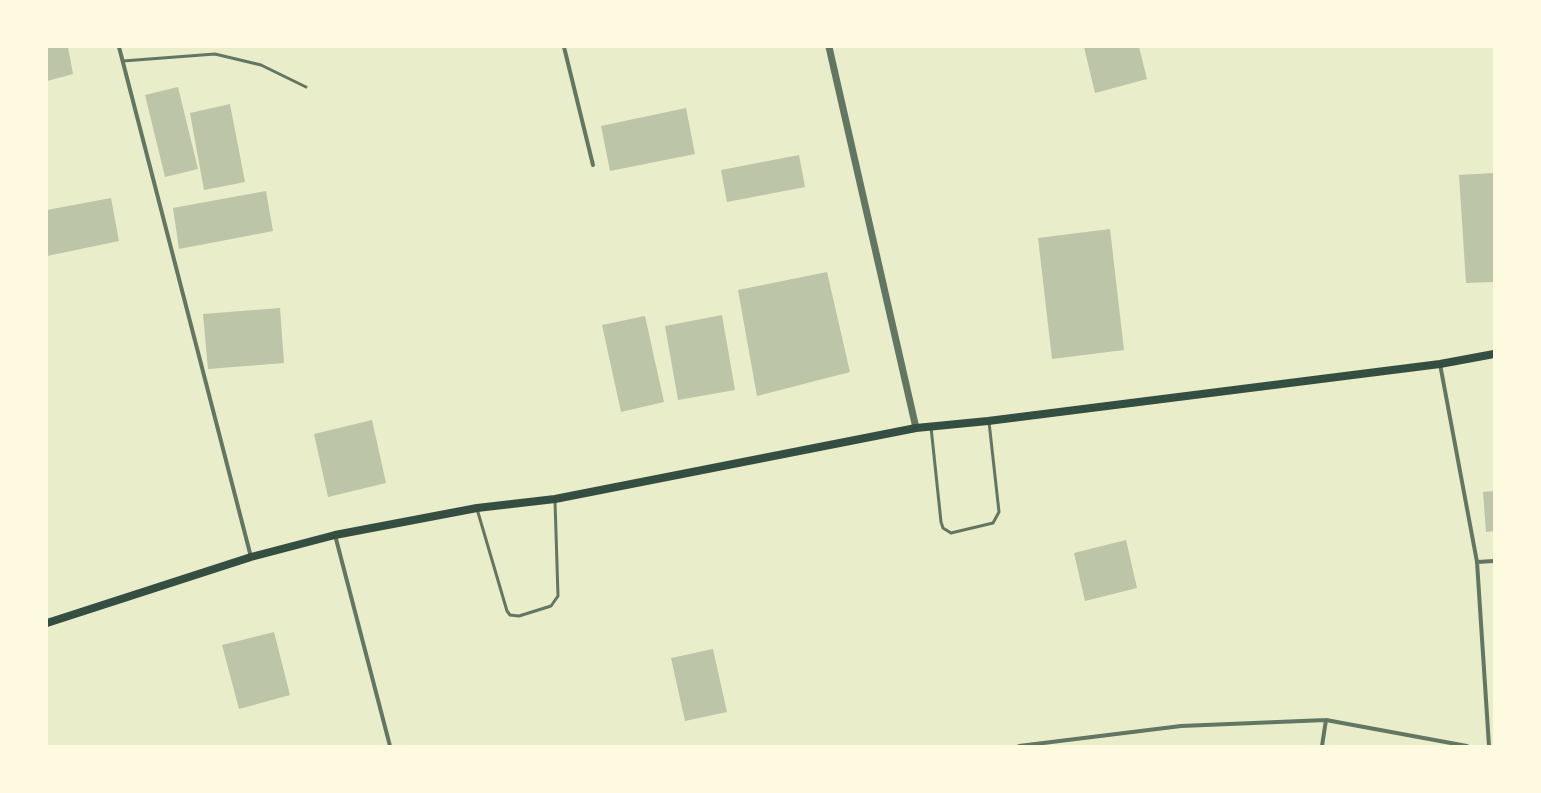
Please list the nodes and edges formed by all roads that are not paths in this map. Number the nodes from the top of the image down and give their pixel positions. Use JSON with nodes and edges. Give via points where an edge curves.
{"nodes":[{"id":1,"x":119,"y":47,"type":"edge"},
{"id":2,"x":564,"y":47,"type":"edge"},
{"id":3,"x":830,"y":47,"type":"edge"},
{"id":4,"x":123,"y":61,"type":"junction"},
{"id":5,"x":306,"y":87,"type":"dead end"},
{"id":6,"x":593,"y":165,"type":"dead end"},
{"id":7,"x":1494,"y":354,"type":"edge"},
{"id":8,"x":1440,"y":364,"type":"junction"},
{"id":9,"x":988,"y":421,"type":"junction"},
{"id":10,"x":931,"y":427,"type":"junction"},
{"id":11,"x":916,"y":428,"type":"junction"},
{"id":12,"x":555,"y":499,"type":"junction"},
{"id":13,"x":477,"y":508,"type":"junction"},
{"id":14,"x":335,"y":536,"type":"junction"},
{"id":15,"x":252,"y":557,"type":"junction"},
{"id":16,"x":1494,"y":561,"type":"edge"},
{"id":17,"x":1477,"y":562,"type":"junction"},
{"id":18,"x":47,"y":623,"type":"edge"},
{"id":19,"x":1326,"y":720,"type":"junction"},
{"id":20,"x":390,"y":746,"type":"edge"},
{"id":21,"x":1019,"y":746,"type":"edge"},
{"id":22,"x":1322,"y":746,"type":"edge"},
{"id":23,"x":1467,"y":746,"type":"edge"},
{"id":24,"x":1489,"y":746,"type":"edge"}],
"edges":[{"from":1,"to":4,"type":"street"},
{"from":2,"to":6,"type":"street"},
{"from":3,"to":11,"type":"street"},
{"from":4,"to":5,"type":"lane","via":[[215,54],[261,65]]},
{"from":4,"to":15,"type":"street"},
{"from":7,"to":8,"type":"main road"},
{"from":8,"to":9,"type":"main road"},
{"from":8,"to":17,"type":"street"},
{"from":9,"to":10,"type":"main road"},
{"from":9,"to":10,"type":"lane","via":[[999,512],[993,523],[951,533],[943,528],[941,522]]},
{"from":10,"to":11,"type":"main road"},
{"from":11,"to":12,"type":"main road"},
{"from":12,"to":13,"type":"main road"},
{"from":12,"to":13,"type":"lane","via":[[558,596],[552,606],[519,616],[510,615],[507,611]]},
{"from":13,"to":14,"type":"main road"},
{"from":14,"to":15,"type":"main road"},
{"from":14,"to":20,"type":"street"},
{"from":15,"to":18,"type":"main road"},
{"from":16,"to":17,"type":"street"},
{"from":17,"to":24,"type":"street"},
{"from":19,"to":21,"type":"street","via":[[1181,726]]},
{"from":19,"to":22,"type":"street"},
{"from":19,"to":23,"type":"street"}]}
